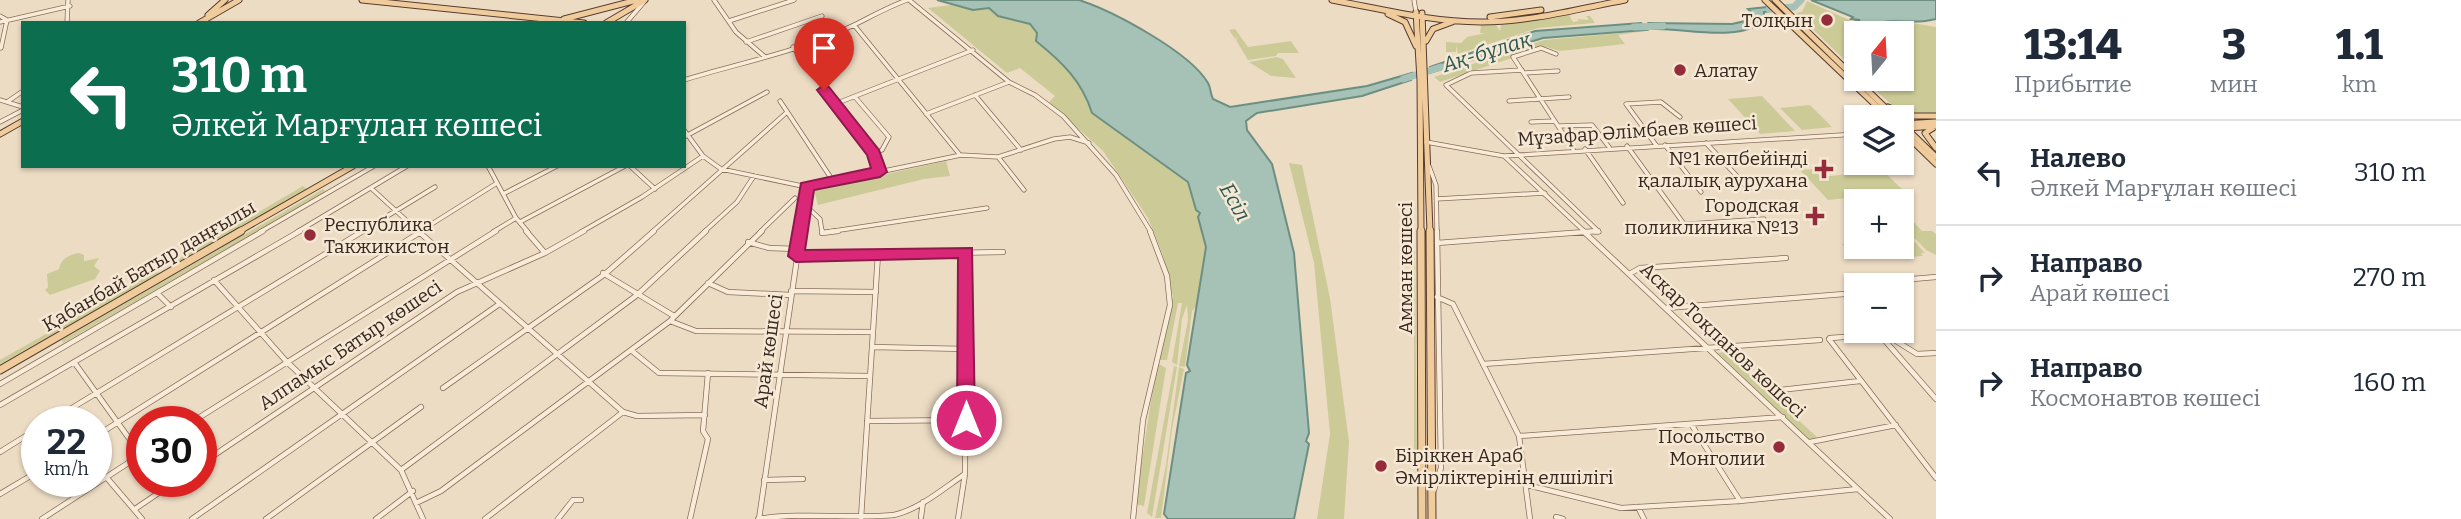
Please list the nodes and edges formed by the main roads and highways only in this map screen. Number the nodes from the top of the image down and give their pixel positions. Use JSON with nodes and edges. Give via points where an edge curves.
{"nodes":[{"id":1,"x":225,"y":0,"type":"edge"},
{"id":2,"x":239,"y":0,"type":"edge"},
{"id":3,"x":362,"y":0,"type":"edge"},
{"id":4,"x":637,"y":0,"type":"edge"},
{"id":5,"x":645,"y":0,"type":"edge"},
{"id":6,"x":1332,"y":0,"type":"edge"},
{"id":7,"x":1349,"y":0,"type":"edge"},
{"id":8,"x":1602,"y":0,"type":"edge"},
{"id":9,"x":1625,"y":0,"type":"edge"},
{"id":10,"x":1766,"y":1,"type":"edge"},
{"id":11,"x":1776,"y":1,"type":"edge"},
{"id":12,"x":1370,"y":7,"type":"junction"},
{"id":13,"x":1420,"y":14,"type":"junction"},
{"id":14,"x":201,"y":21,"type":"edge"},
{"id":15,"x":202,"y":21,"type":"edge"},
{"id":16,"x":559,"y":21,"type":"edge"},
{"id":17,"x":609,"y":21,"type":"edge"},
{"id":18,"x":1461,"y":21,"type":"junction"},
{"id":19,"x":1425,"y":43,"type":"junction"},
{"id":20,"x":1419,"y":55,"type":"junction"},
{"id":21,"x":1422,"y":66,"type":"junction"},
{"id":22,"x":1878,"y":100,"type":"junction"},
{"id":23,"x":1875,"y":105,"type":"edge"},
{"id":24,"x":1883,"y":105,"type":"edge"},
{"id":25,"x":21,"y":122,"type":"edge"},
{"id":26,"x":1936,"y":123,"type":"edge"},
{"id":27,"x":1914,"y":126,"type":"edge"},
{"id":28,"x":0,"y":134,"type":"edge"},
{"id":29,"x":1914,"y":138,"type":"edge"},
{"id":30,"x":1914,"y":140,"type":"edge"},
{"id":31,"x":1423,"y":142,"type":"junction"},
{"id":32,"x":1936,"y":148,"type":"edge"},
{"id":33,"x":1936,"y":157,"type":"edge"},
{"id":34,"x":1936,"y":164,"type":"edge"},
{"id":35,"x":349,"y":168,"type":"edge"},
{"id":36,"x":355,"y":168,"type":"edge"},
{"id":37,"x":313,"y":190,"type":"junction"},
{"id":38,"x":0,"y":370,"type":"edge"},
{"id":39,"x":1422,"y":519,"type":"edge"},
{"id":40,"x":1432,"y":519,"type":"edge"}],
"edges":[{"from":1,"to":14,"type":"main road"},
{"from":2,"to":15,"type":"main road"},
{"from":3,"to":16,"type":"main road"},
{"from":4,"to":16,"type":"main road"},
{"from":5,"to":17,"type":"main road"},
{"from":6,"to":12,"type":"main road"},
{"from":7,"to":13,"type":"main road"},
{"from":8,"to":13,"type":"main road","via":[[1486,18]]},
{"from":9,"to":18,"type":"main road","via":[[1507,20]]},
{"from":10,"to":23,"type":"main road"},
{"from":11,"to":22,"type":"main road"},
{"from":12,"to":13,"type":"main road"},
{"from":12,"to":20,"type":"main road","via":[[1405,22]]},
{"from":13,"to":18,"type":"main road"},
{"from":13,"to":19,"type":"main road","name":"Амман көшесі"},
{"from":13,"to":20,"type":"main road","name":"Амман көшесі"},
{"from":18,"to":19,"type":"main road","via":[[1437,27]]},
{"from":19,"to":21,"type":"main road","name":"Амман көшесі"},
{"from":20,"to":21,"type":"main road","name":"Амман көшесі"},
{"from":21,"to":31,"type":"main road","name":"Амман көшесі"},
{"from":22,"to":24,"type":"main road"},
{"from":22,"to":26,"type":"main road","via":[[1908,116]]},
{"from":25,"to":28,"type":"main road"},
{"from":26,"to":27,"type":"main road"},
{"from":26,"to":32,"type":"main road","via":[[1925,133]]},
{"from":29,"to":33,"type":"main road"},
{"from":30,"to":34,"type":"main road"},
{"from":31,"to":39,"type":"main road","name":"Амман көшесі"},
{"from":31,"to":40,"type":"main road","name":"Амман көшесі","via":[[1429,166]]},
{"from":35,"to":37,"type":"main road","name":"Қабанбай Батыр даңғылы"},
{"from":36,"to":37,"type":"main road","name":"Қабанбай Батыр даңғылы"},
{"from":37,"to":38,"type":"main road","name":"Қабанбай Батыр даңғылы"}]}
